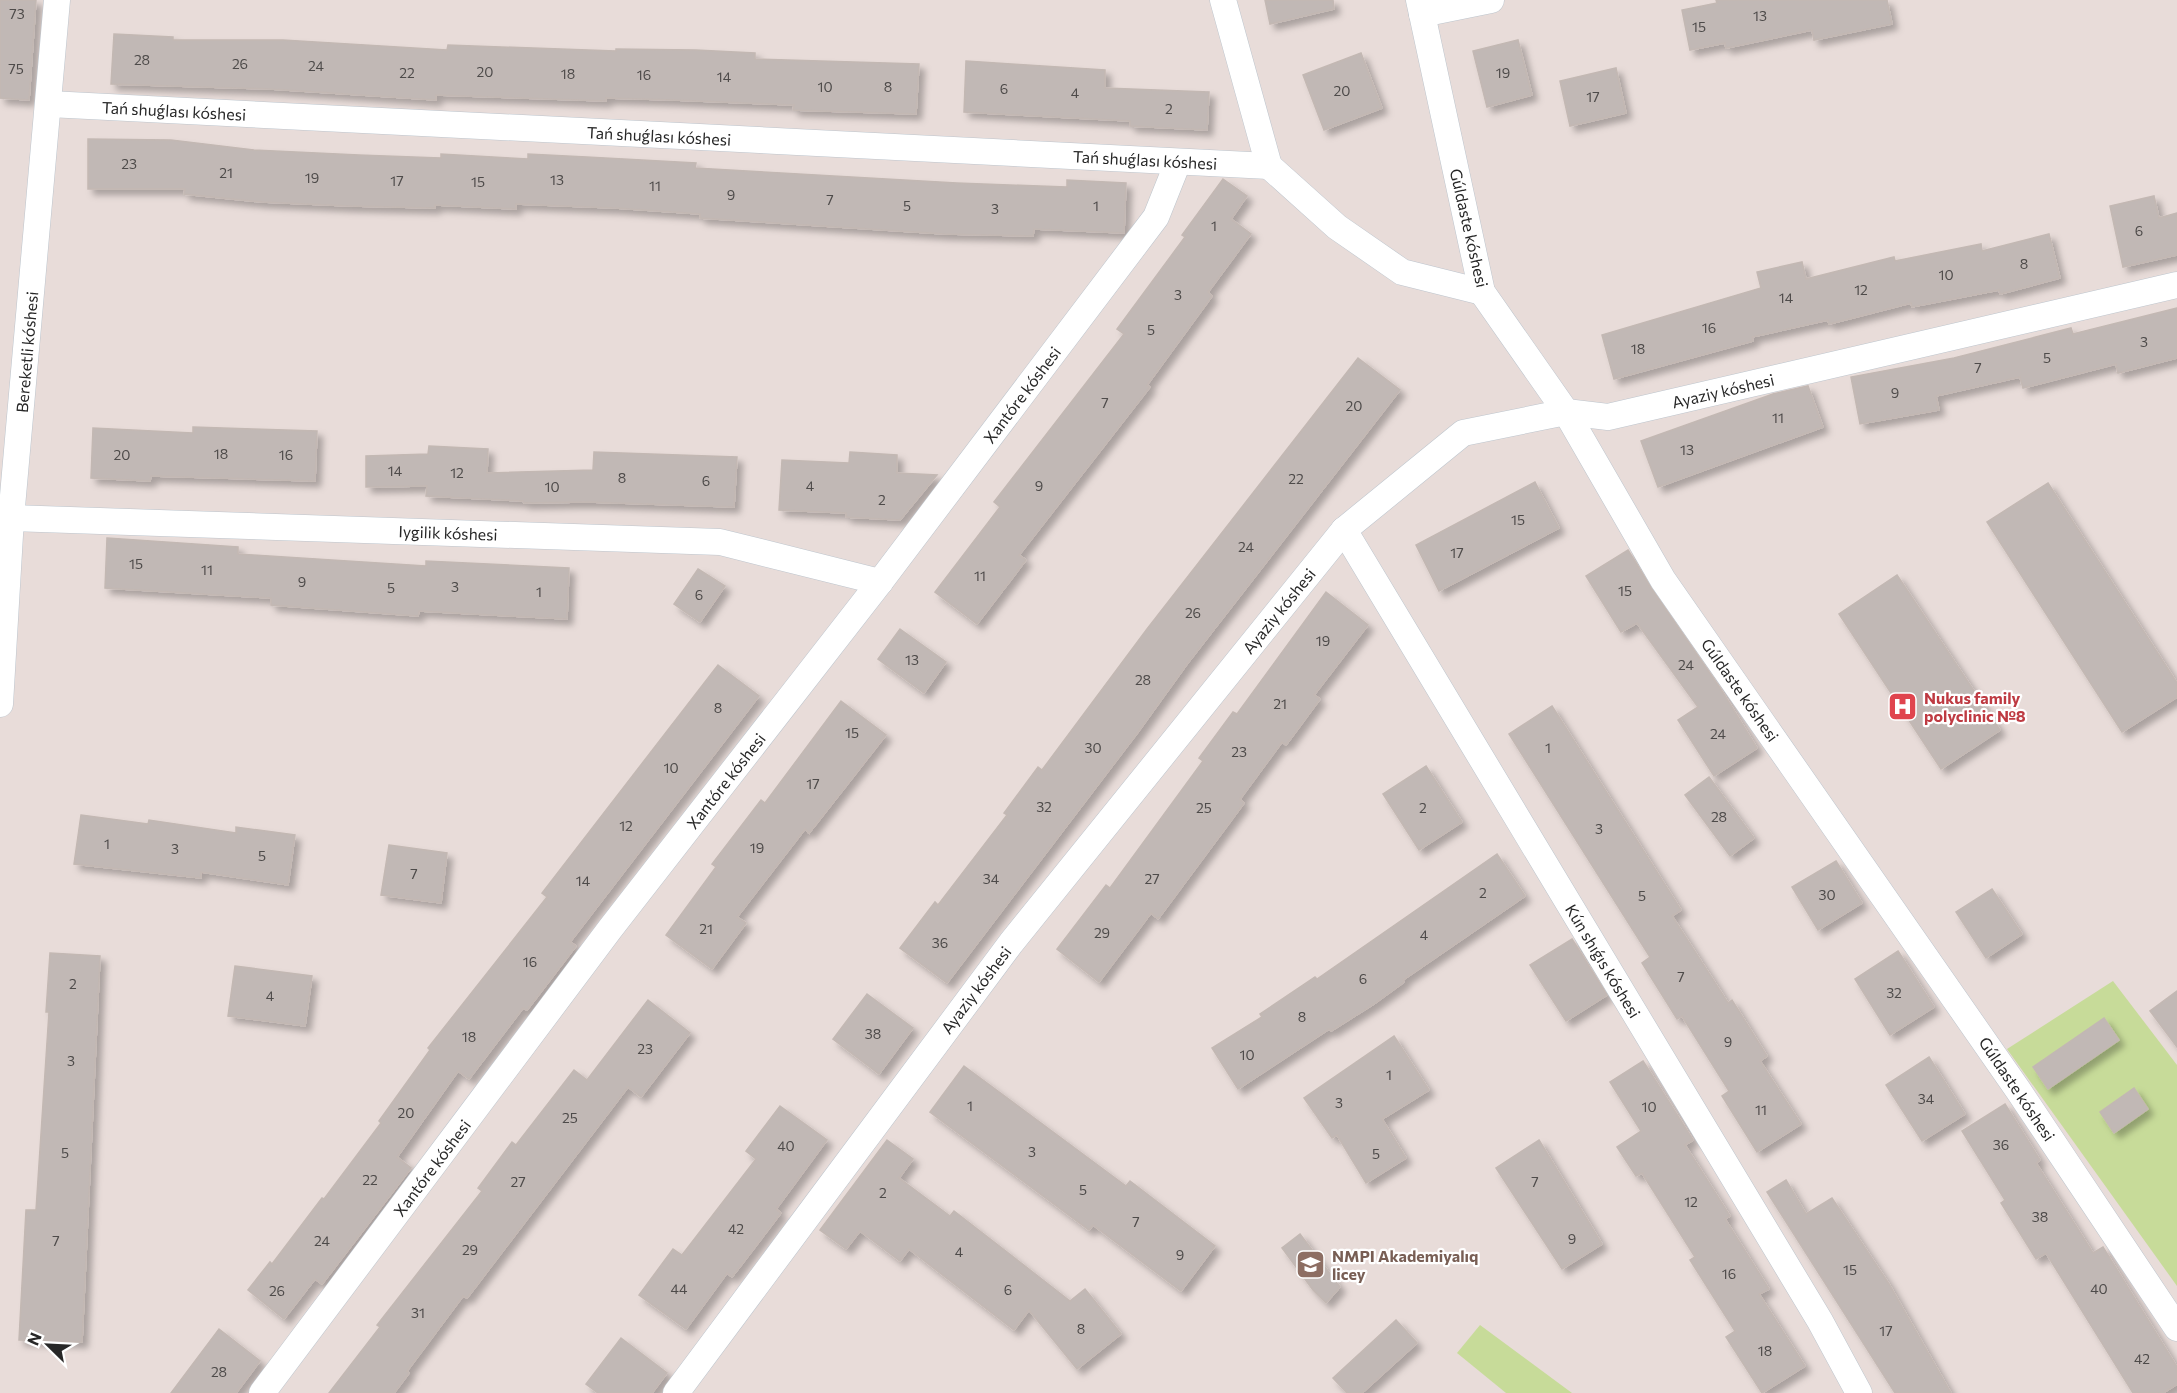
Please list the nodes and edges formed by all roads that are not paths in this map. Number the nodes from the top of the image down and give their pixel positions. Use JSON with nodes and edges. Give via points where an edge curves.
{"nodes":[{"id":1,"x":57,"y":0,"type":"edge"},
{"id":2,"x":1223,"y":0,"type":"edge"},
{"id":3,"x":1491,"y":0,"type":"edge"},
{"id":4,"x":1421,"y":7,"type":"edge"},
{"id":5,"x":49,"y":105,"type":"junction"},
{"id":6,"x":1178,"y":162,"type":"junction"},
{"id":7,"x":1269,"y":166,"type":"junction"},
{"id":8,"x":2177,"y":285,"type":"edge"},
{"id":9,"x":1482,"y":292,"type":"junction"},
{"id":10,"x":1566,"y":412,"type":"junction"},
{"id":11,"x":11,"y":518,"type":"junction"},
{"id":12,"x":1344,"y":530,"type":"junction"},
{"id":13,"x":880,"y":582,"type":"junction"},
{"id":14,"x":0,"y":704,"type":"edge"},
{"id":15,"x":2177,"y":1328,"type":"edge"},
{"id":16,"x":262,"y":1393,"type":"edge"},
{"id":17,"x":676,"y":1393,"type":"edge"},
{"id":18,"x":1859,"y":1393,"type":"edge"}],
"edges":[{"from":1,"to":5,"type":"street","name":"Bereketli kóshesi"},
{"from":2,"to":7,"type":"street"},
{"from":3,"to":4,"type":"street"},
{"from":4,"to":9,"type":"street","name":"Gúldaste kóshesi"},
{"from":5,"to":6,"type":"street","name":"Tań shuǵlası kóshesi"},
{"from":5,"to":11,"type":"street","name":"Bereketli kóshesi"},
{"from":6,"to":7,"type":"street","name":"Tań shuǵlası kóshesi"},
{"from":6,"to":13,"type":"street","name":"Xantóre kóshesi","via":[[1156,217]]},
{"from":7,"to":9,"type":"street","via":[[1337,227],[1402,272]]},
{"from":8,"to":10,"type":"street","name":"Ayaziy kóshesi","via":[[1608,417]]},
{"from":9,"to":10,"type":"street","name":"Gúldaste kóshesi"},
{"from":10,"to":12,"type":"street","name":"Ayaziy kóshesi","via":[[1463,434]]},
{"from":10,"to":15,"type":"street","name":"Gúldaste kóshesi","via":[[1663,580],[2018,1090]]},
{"from":11,"to":13,"type":"street","name":"Iygilik kóshesi","via":[[720,542]]},
{"from":11,"to":14,"type":"street","name":"Bereketli kóshesi"},
{"from":12,"to":17,"type":"street","name":"Ayaziy kóshesi","via":[[1011,943]]},
{"from":12,"to":18,"type":"street","name":"Kún shıǵıs kóshesi","via":[[1820,1321]]},
{"from":13,"to":16,"type":"street","name":"Xantóre kóshesi","via":[[610,928]]}]}
